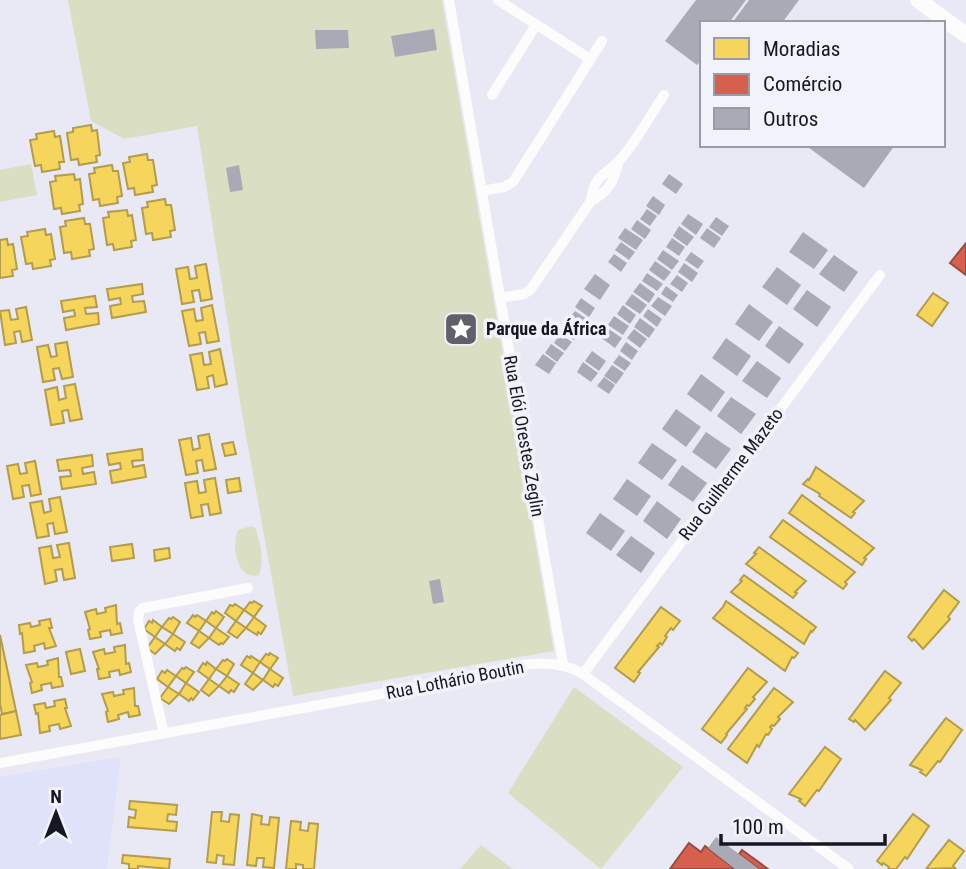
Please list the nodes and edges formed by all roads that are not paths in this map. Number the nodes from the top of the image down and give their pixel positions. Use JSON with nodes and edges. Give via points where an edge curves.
{"nodes":[{"id":1,"x":449,"y":0,"type":"edge"},
{"id":2,"x":498,"y":0,"type":"edge"},
{"id":3,"x":918,"y":0,"type":"edge"},
{"id":4,"x":536,"y":24,"type":"junction"},
{"id":5,"x":966,"y":35,"type":"edge"},
{"id":6,"x":602,"y":41,"type":"dead end"},
{"id":7,"x":590,"y":59,"type":"junction"},
{"id":8,"x":492,"y":95,"type":"dead end"},
{"id":9,"x":664,"y":95,"type":"dead end"},
{"id":10,"x":482,"y":191,"type":"junction"},
{"id":11,"x":880,"y":275,"type":"dead end"},
{"id":12,"x":500,"y":299,"type":"junction"},
{"id":13,"x":248,"y":588,"type":"dead end"},
{"id":14,"x":563,"y":664,"type":"junction"},
{"id":15,"x":583,"y":674,"type":"junction"},
{"id":16,"x":164,"y":734,"type":"junction"},
{"id":17,"x":0,"y":763,"type":"edge"},
{"id":18,"x":849,"y":869,"type":"edge"}],
"edges":[{"from":1,"to":10,"type":"street","name":"Rua Elói Orestes Zeglin"},
{"from":2,"to":4,"type":"street"},
{"from":3,"to":5,"type":"main road"},
{"from":4,"to":7,"type":"street"},
{"from":4,"to":8,"type":"street"},
{"from":6,"to":7,"type":"street"},
{"from":7,"to":10,"type":"street","via":[[513,182]]},
{"from":9,"to":12,"type":"street","via":[[618,162],[601,174],[591,201],[528,292]]},
{"from":10,"to":12,"type":"street","name":"Rua Elói Orestes Zeglin"},
{"from":11,"to":15,"type":"street","name":"Rua Guilherme Mazeto"},
{"from":12,"to":14,"type":"street","name":"Rua Elói Orestes Zeglin"},
{"from":13,"to":16,"type":"street","via":[[139,612]]},
{"from":14,"to":15,"type":"street","name":"Rua Lothário Boutin"},
{"from":14,"to":16,"type":"street","name":"Rua Lothário Boutin","via":[[539,663]]},
{"from":15,"to":18,"type":"street","name":"Rua Lothário Boutin"},
{"from":16,"to":17,"type":"street","name":"Rua Lothário Boutin"}]}
